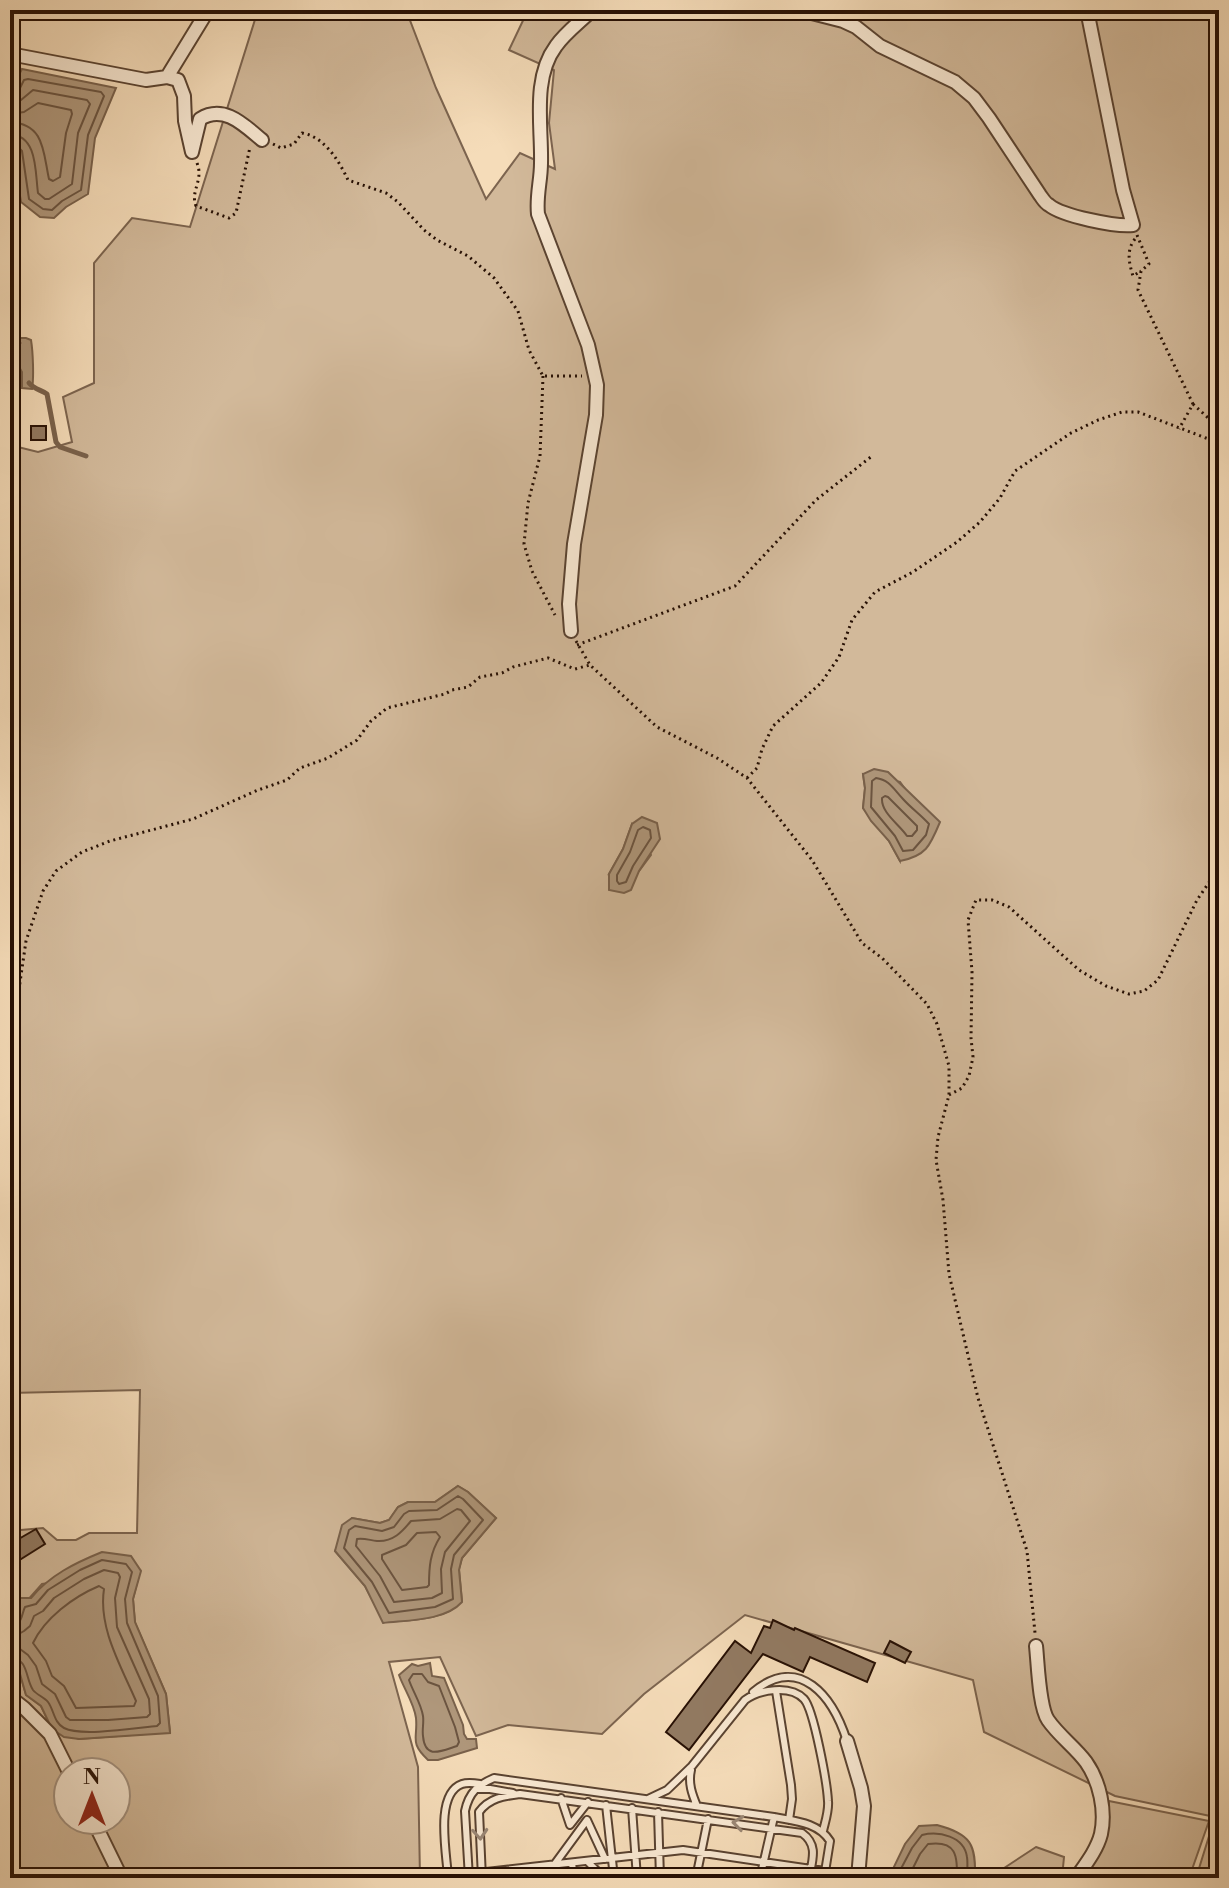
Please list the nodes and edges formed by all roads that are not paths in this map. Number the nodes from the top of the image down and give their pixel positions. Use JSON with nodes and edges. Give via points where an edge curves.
{"nodes":[{"id":1,"x":12,"y":10,"type":"edge"},
{"id":2,"x":208,"y":10,"type":"edge"},
{"id":3,"x":592,"y":10,"type":"edge"},
{"id":4,"x":800,"y":10,"type":"edge"},
{"id":5,"x":1087,"y":10,"type":"edge"},
{"id":6,"x":10,"y":26,"type":"edge"},
{"id":7,"x":10,"y":54,"type":"edge"},
{"id":8,"x":167,"y":77,"type":"junction"},
{"id":9,"x":258,"y":136,"type":"road end"},
{"id":10,"x":571,"y":625,"type":"road end"},
{"id":11,"x":1036,"y":1646,"type":"road end"},
{"id":12,"x":776,"y":1691,"type":"junction"},
{"id":13,"x":10,"y":1697,"type":"edge"},
{"id":14,"x":745,"y":1700,"type":"junction"},
{"id":15,"x":847,"y":1741,"type":"joint"},
{"id":16,"x":61,"y":1756,"type":"edge"},
{"id":17,"x":692,"y":1766,"type":"junction"},
{"id":18,"x":477,"y":1786,"type":"junction"},
{"id":19,"x":520,"y":1794,"type":"junction"},
{"id":20,"x":561,"y":1798,"type":"junction"},
{"id":21,"x":648,"y":1799,"type":"junction"},
{"id":22,"x":588,"y":1802,"type":"junction"},
{"id":23,"x":606,"y":1805,"type":"junction"},
{"id":24,"x":697,"y":1806,"type":"junction"},
{"id":25,"x":632,"y":1808,"type":"junction"},
{"id":26,"x":658,"y":1812,"type":"junction"},
{"id":27,"x":774,"y":1817,"type":"junction"},
{"id":28,"x":708,"y":1819,"type":"junction"},
{"id":29,"x":789,"y":1820,"type":"junction"},
{"id":30,"x":772,"y":1828,"type":"junction"},
{"id":31,"x":823,"y":1831,"type":"junction"},
{"id":32,"x":101,"y":1836,"type":"edge"},
{"id":33,"x":701,"y":1852,"type":"junction"},
{"id":34,"x":661,"y":1853,"type":"junction"},
{"id":35,"x":636,"y":1855,"type":"junction"},
{"id":36,"x":609,"y":1858,"type":"junction"},
{"id":37,"x":587,"y":1861,"type":"junction"},
{"id":38,"x":764,"y":1861,"type":"junction"},
{"id":39,"x":572,"y":1863,"type":"junction"},
{"id":40,"x":550,"y":1865,"type":"junction"},
{"id":41,"x":533,"y":1867,"type":"junction"},
{"id":42,"x":810,"y":1869,"type":"junction"},
{"id":43,"x":509,"y":1870,"type":"junction"},
{"id":44,"x":825,"y":1874,"type":"edge"},
{"id":45,"x":482,"y":1875,"type":"edge"},
{"id":46,"x":469,"y":1876,"type":"edge"},
{"id":47,"x":123,"y":1878,"type":"edge"},
{"id":48,"x":448,"y":1878,"type":"edge"},
{"id":49,"x":514,"y":1878,"type":"edge"},
{"id":50,"x":534,"y":1878,"type":"edge"},
{"id":51,"x":561,"y":1878,"type":"edge"},
{"id":52,"x":574,"y":1878,"type":"edge"},
{"id":53,"x":604,"y":1878,"type":"edge"},
{"id":54,"x":614,"y":1878,"type":"edge"},
{"id":55,"x":637,"y":1878,"type":"edge"},
{"id":56,"x":660,"y":1878,"type":"edge"},
{"id":57,"x":696,"y":1878,"type":"edge"},
{"id":58,"x":760,"y":1878,"type":"edge"},
{"id":59,"x":809,"y":1878,"type":"edge"},
{"id":60,"x":858,"y":1878,"type":"edge"},
{"id":61,"x":1076,"y":1878,"type":"edge"}],
"edges":[{"from":1,"to":6,"type":"street"},
{"from":2,"to":8,"type":"street"},
{"from":3,"to":10,"type":"street","via":[[555,46],[547,64],[536,199],[597,385],[574,544]]},
{"from":4,"to":5,"type":"street","via":[[856,27],[880,46],[955,82],[982,108],[1049,206],[1135,230]]},
{"from":7,"to":8,"type":"street","via":[[146,80]]},
{"from":8,"to":9,"type":"street","via":[[178,80],[184,96],[192,152],[200,119],[209,113],[228,115]]},
{"from":11,"to":61,"type":"street","via":[[1048,1720],[1087,1764],[1101,1798],[1101,1835]]},
{"from":12,"to":14,"type":"lane"},
{"from":12,"to":29,"type":"lane","via":[[791,1785]]},
{"from":12,"to":31,"type":"lane","via":[[794,1693],[809,1710],[829,1804]]},
{"from":13,"to":16,"type":"street","via":[[50,1734]]},
{"from":14,"to":15,"type":"lane","via":[[779,1677],[798,1678],[827,1699]]},
{"from":14,"to":17,"type":"lane"},
{"from":15,"to":60,"type":"street","via":[[864,1806]]},
{"from":17,"to":21,"type":"lane","via":[[667,1790]]},
{"from":17,"to":24,"type":"lane","via":[[689,1777]]},
{"from":18,"to":19,"type":"lane"},
{"from":18,"to":21,"type":"lane","via":[[504,1778]]},
{"from":18,"to":46,"type":"lane","via":[[465,1811]]},
{"from":18,"to":48,"type":"lane","via":[[464,1782],[446,1800]]},
{"from":19,"to":20,"type":"lane"},
{"from":19,"to":45,"type":"lane","one_way":true,"via":[[493,1799],[479,1812]]},
{"from":20,"to":22,"type":"lane"},
{"from":20,"to":22,"type":"lane","via":[[570,1825]]},
{"from":21,"to":24,"type":"lane"},
{"from":22,"to":23,"type":"lane"},
{"from":23,"to":25,"type":"lane"},
{"from":23,"to":36,"type":"lane"},
{"from":24,"to":27,"type":"lane"},
{"from":25,"to":26,"type":"lane"},
{"from":25,"to":35,"type":"lane"},
{"from":26,"to":28,"type":"lane"},
{"from":26,"to":34,"type":"lane"},
{"from":27,"to":29,"type":"lane"},
{"from":27,"to":30,"type":"lane"},
{"from":30,"to":28,"type":"lane","one_way":true},
{"from":28,"to":33,"type":"lane"},
{"from":29,"to":31,"type":"lane"},
{"from":30,"to":38,"type":"lane"},
{"from":30,"to":42,"type":"lane","via":[[809,1838],[814,1852]]},
{"from":31,"to":44,"type":"lane","via":[[830,1841]]},
{"from":32,"to":47,"type":"street"},
{"from":33,"to":34,"type":"lane"},
{"from":33,"to":38,"type":"lane"},
{"from":33,"to":57,"type":"lane"},
{"from":34,"to":35,"type":"lane"},
{"from":34,"to":56,"type":"lane"},
{"from":35,"to":36,"type":"lane"},
{"from":35,"to":55,"type":"lane"},
{"from":36,"to":37,"type":"lane"},
{"from":36,"to":40,"type":"lane","via":[[587,1820]]},
{"from":36,"to":54,"type":"lane"},
{"from":37,"to":39,"type":"lane"},
{"from":37,"to":53,"type":"lane"},
{"from":38,"to":42,"type":"lane"},
{"from":38,"to":58,"type":"lane"},
{"from":39,"to":40,"type":"lane"},
{"from":39,"to":52,"type":"lane"},
{"from":40,"to":41,"type":"lane"},
{"from":40,"to":51,"type":"lane"},
{"from":41,"to":43,"type":"lane"},
{"from":41,"to":50,"type":"lane"},
{"from":42,"to":44,"type":"lane"},
{"from":42,"to":59,"type":"lane"},
{"from":43,"to":45,"type":"lane"},
{"from":43,"to":49,"type":"lane"},
{"from":45,"to":46,"type":"lane"}]}
